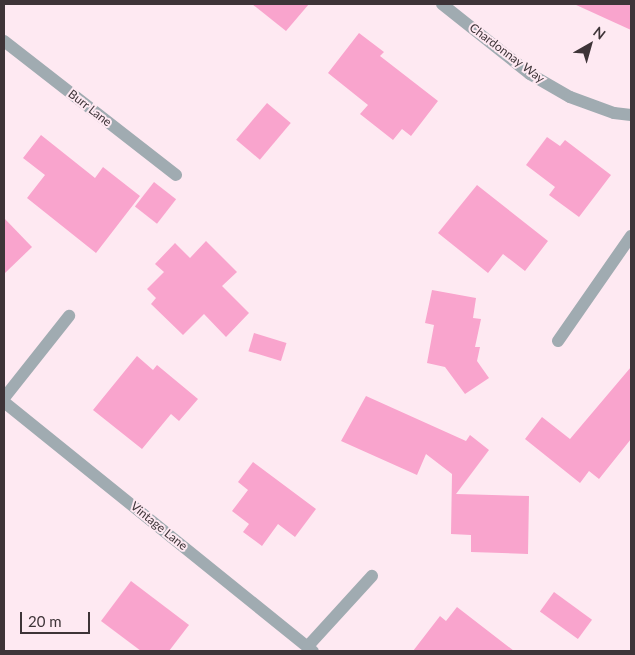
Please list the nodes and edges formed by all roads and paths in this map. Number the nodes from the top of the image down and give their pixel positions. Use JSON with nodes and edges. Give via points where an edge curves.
{"nodes":[{"id":1,"x":442,"y":4,"type":"edge"},
{"id":2,"x":4,"y":41,"type":"edge"},
{"id":3,"x":631,"y":114,"type":"edge"},
{"id":4,"x":176,"y":175,"type":"dead end"},
{"id":5,"x":631,"y":236,"type":"edge"},
{"id":6,"x":69,"y":316,"type":"dead end"},
{"id":7,"x":558,"y":341,"type":"dead end"},
{"id":8,"x":4,"y":400,"type":"edge"},
{"id":9,"x":372,"y":576,"type":"dead end"},
{"id":10,"x":311,"y":648,"type":"edge"}],
"edges":[{"from":1,"to":3,"type":"street","name":"Chardonnay Way","via":[[538,78],[570,97],[614,113]]},
{"from":2,"to":4,"type":"street","name":"Burr Lane"},
{"from":5,"to":7,"type":"street"},
{"from":6,"to":8,"type":"street"},
{"from":8,"to":10,"type":"street","name":"Vintage Lane"},
{"from":9,"to":10,"type":"street"}]}
